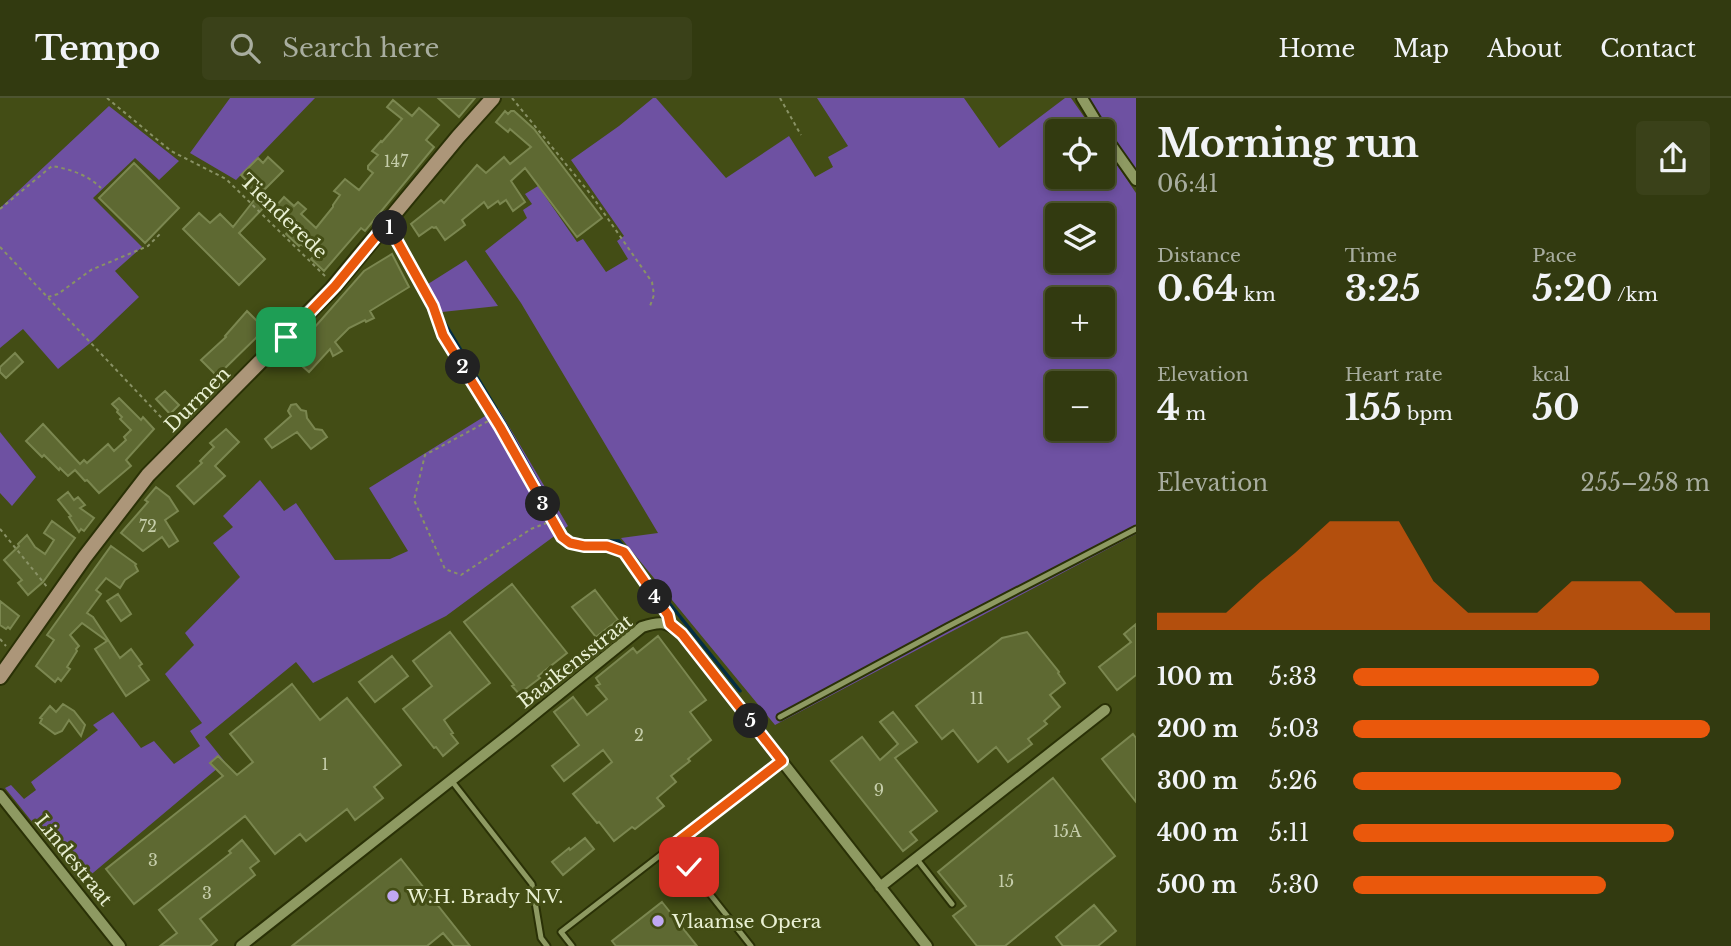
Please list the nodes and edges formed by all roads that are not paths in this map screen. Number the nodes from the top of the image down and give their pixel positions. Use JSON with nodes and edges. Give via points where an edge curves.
{"nodes":[{"id":1,"x":493,"y":98,"type":"edge"},
{"id":2,"x":1082,"y":98,"type":"edge"},
{"id":3,"x":1094,"y":119,"type":"edge"},
{"id":4,"x":1115,"y":150,"type":"edge"},
{"id":5,"x":1136,"y":180,"type":"edge"},
{"id":6,"x":1136,"y":529,"type":"edge"},
{"id":7,"x":0,"y":677,"type":"edge"},
{"id":8,"x":1105,"y":710,"type":"dead end"},
{"id":9,"x":780,"y":717,"type":"dead end"},
{"id":10,"x":782,"y":761,"type":"junction"},
{"id":11,"x":451,"y":780,"type":"junction"},
{"id":12,"x":0,"y":795,"type":"edge"},
{"id":13,"x":672,"y":846,"type":"junction"},
{"id":14,"x":916,"y":858,"type":"junction"},
{"id":15,"x":880,"y":887,"type":"junction"},
{"id":16,"x":953,"y":904,"type":"dead end"},
{"id":17,"x":118,"y":945,"type":"edge"},
{"id":18,"x":241,"y":946,"type":"edge"},
{"id":19,"x":547,"y":946,"type":"edge"},
{"id":20,"x":572,"y":946,"type":"edge"},
{"id":21,"x":751,"y":946,"type":"edge"},
{"id":22,"x":927,"y":946,"type":"edge"}],
"edges":[{"from":1,"to":7,"type":"street","name":"Durmen","via":[[335,286],[148,475]]},
{"from":2,"to":3,"type":"street"},
{"from":4,"to":5,"type":"street"},
{"from":6,"to":9,"type":"lane"},
{"from":8,"to":14,"type":"street"},
{"from":10,"to":11,"type":"street","name":"Baaikensstraat","via":[[682,634],[670,624],[656,622],[642,628]]},
{"from":10,"to":13,"type":"lane"},
{"from":10,"to":15,"type":"street"},
{"from":11,"to":18,"type":"street","name":"Baaikensstraat"},
{"from":11,"to":19,"type":"lane","via":[[532,884],[541,938]]},
{"from":12,"to":17,"type":"street","name":"Lindestraat"},
{"from":13,"to":20,"type":"lane","via":[[561,932]]},
{"from":13,"to":21,"type":"lane"},
{"from":14,"to":15,"type":"street"},
{"from":14,"to":16,"type":"lane"},
{"from":15,"to":22,"type":"street"}]}
